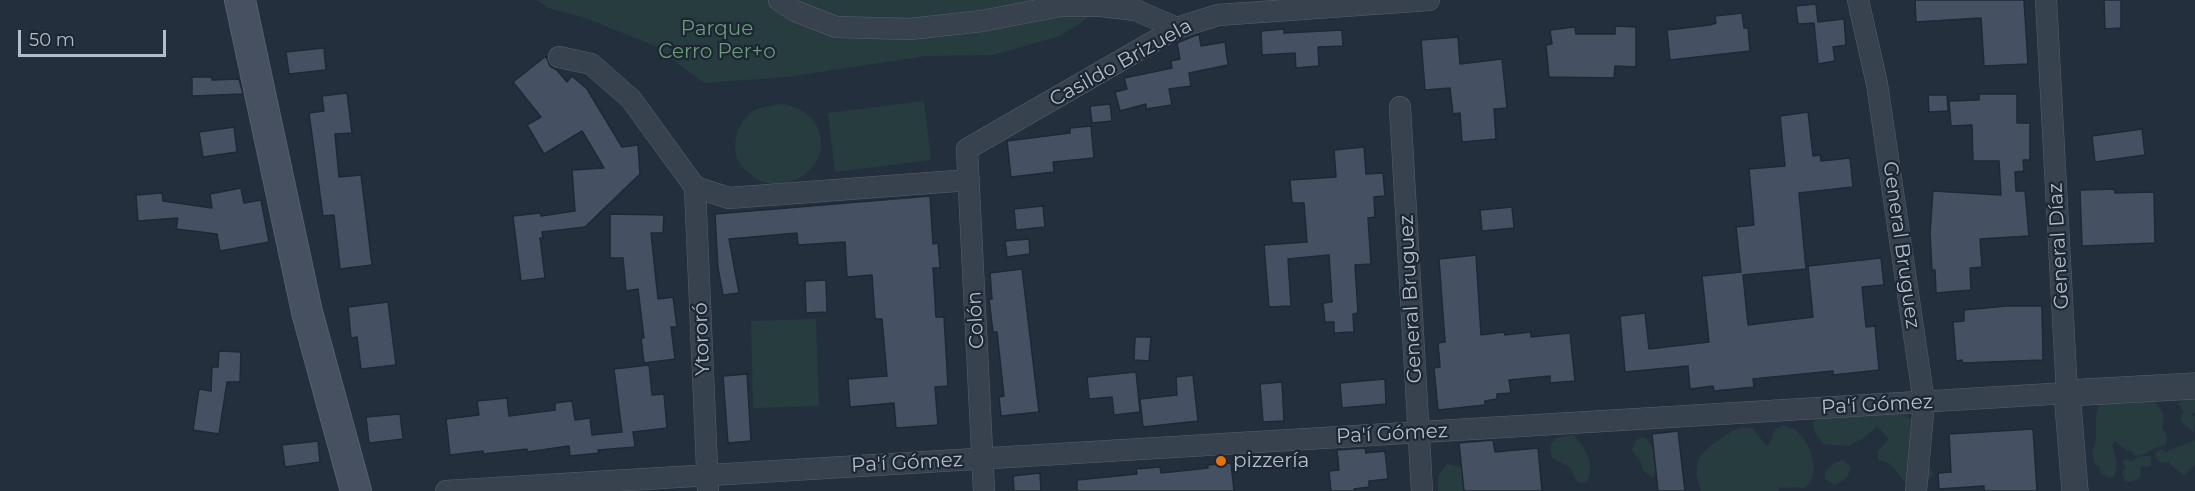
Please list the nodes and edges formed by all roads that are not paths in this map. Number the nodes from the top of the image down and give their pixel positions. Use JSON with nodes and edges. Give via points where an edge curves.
{"nodes":[{"id":1,"x":240,"y":0,"type":"edge"},
{"id":2,"x":779,"y":0,"type":"edge"},
{"id":3,"x":1429,"y":0,"type":"edge"},
{"id":4,"x":1858,"y":0,"type":"edge"},
{"id":5,"x":2046,"y":0,"type":"edge"},
{"id":6,"x":1177,"y":28,"type":"junction"},
{"id":7,"x":559,"y":57,"type":"dead end"},
{"id":8,"x":1400,"y":107,"type":"dead end"},
{"id":9,"x":967,"y":149,"type":"joint"},
{"id":10,"x":969,"y":180,"type":"junction"},
{"id":11,"x":695,"y":187,"type":"junction"},
{"id":12,"x":2195,"y":386,"type":"edge"},
{"id":13,"x":2067,"y":393,"type":"junction"},
{"id":14,"x":1924,"y":402,"type":"junction"},
{"id":15,"x":1419,"y":432,"type":"junction"},
{"id":16,"x":982,"y":459,"type":"junction"},
{"id":17,"x":708,"y":483,"type":"edge"},
{"id":18,"x":356,"y":491,"type":"edge"},
{"id":19,"x":446,"y":491,"type":"edge"},
{"id":20,"x":984,"y":491,"type":"edge"},
{"id":21,"x":1422,"y":491,"type":"edge"},
{"id":22,"x":1916,"y":491,"type":"edge"},
{"id":23,"x":2075,"y":491,"type":"edge"}],
"edges":[{"from":1,"to":18,"type":"main road","via":[[307,312]]},
{"from":2,"to":6,"type":"street","via":[[836,27],[910,29],[982,21],[1059,6],[1101,6],[1135,10]]},
{"from":3,"to":6,"type":"street","name":"Casildo Brizuela","via":[[1218,15]]},
{"from":4,"to":14,"type":"street","name":"General Bruguez","via":[[1877,84]]},
{"from":5,"to":13,"type":"street","name":"General Díaz"},
{"from":6,"to":9,"type":"street","name":"Casildo Brizuela"},
{"from":7,"to":11,"type":"street","via":[[591,64],[631,99]]},
{"from":8,"to":15,"type":"street","name":"General Bruguez"},
{"from":9,"to":10,"type":"street","name":"Colón"},
{"from":10,"to":11,"type":"street","via":[[729,198]]},
{"from":10,"to":16,"type":"street","name":"Colón"},
{"from":11,"to":17,"type":"street","name":"Ytororó"},
{"from":12,"to":13,"type":"street","name":"Pa'í Gómez"},
{"from":13,"to":14,"type":"street","name":"Pa'í Gómez"},
{"from":13,"to":23,"type":"street","name":"General Díaz"},
{"from":14,"to":15,"type":"street","name":"Pa'í Gómez"},
{"from":14,"to":22,"type":"street","name":"General Bruguez"},
{"from":15,"to":16,"type":"street","name":"Pa'í Gómez"},
{"from":15,"to":21,"type":"street","name":"General Bruguez"},
{"from":16,"to":17,"type":"street","name":"Pa'í Gómez"},
{"from":16,"to":20,"type":"street","name":"Colón"},
{"from":17,"to":19,"type":"street","name":"Pa'í Gómez"}]}
